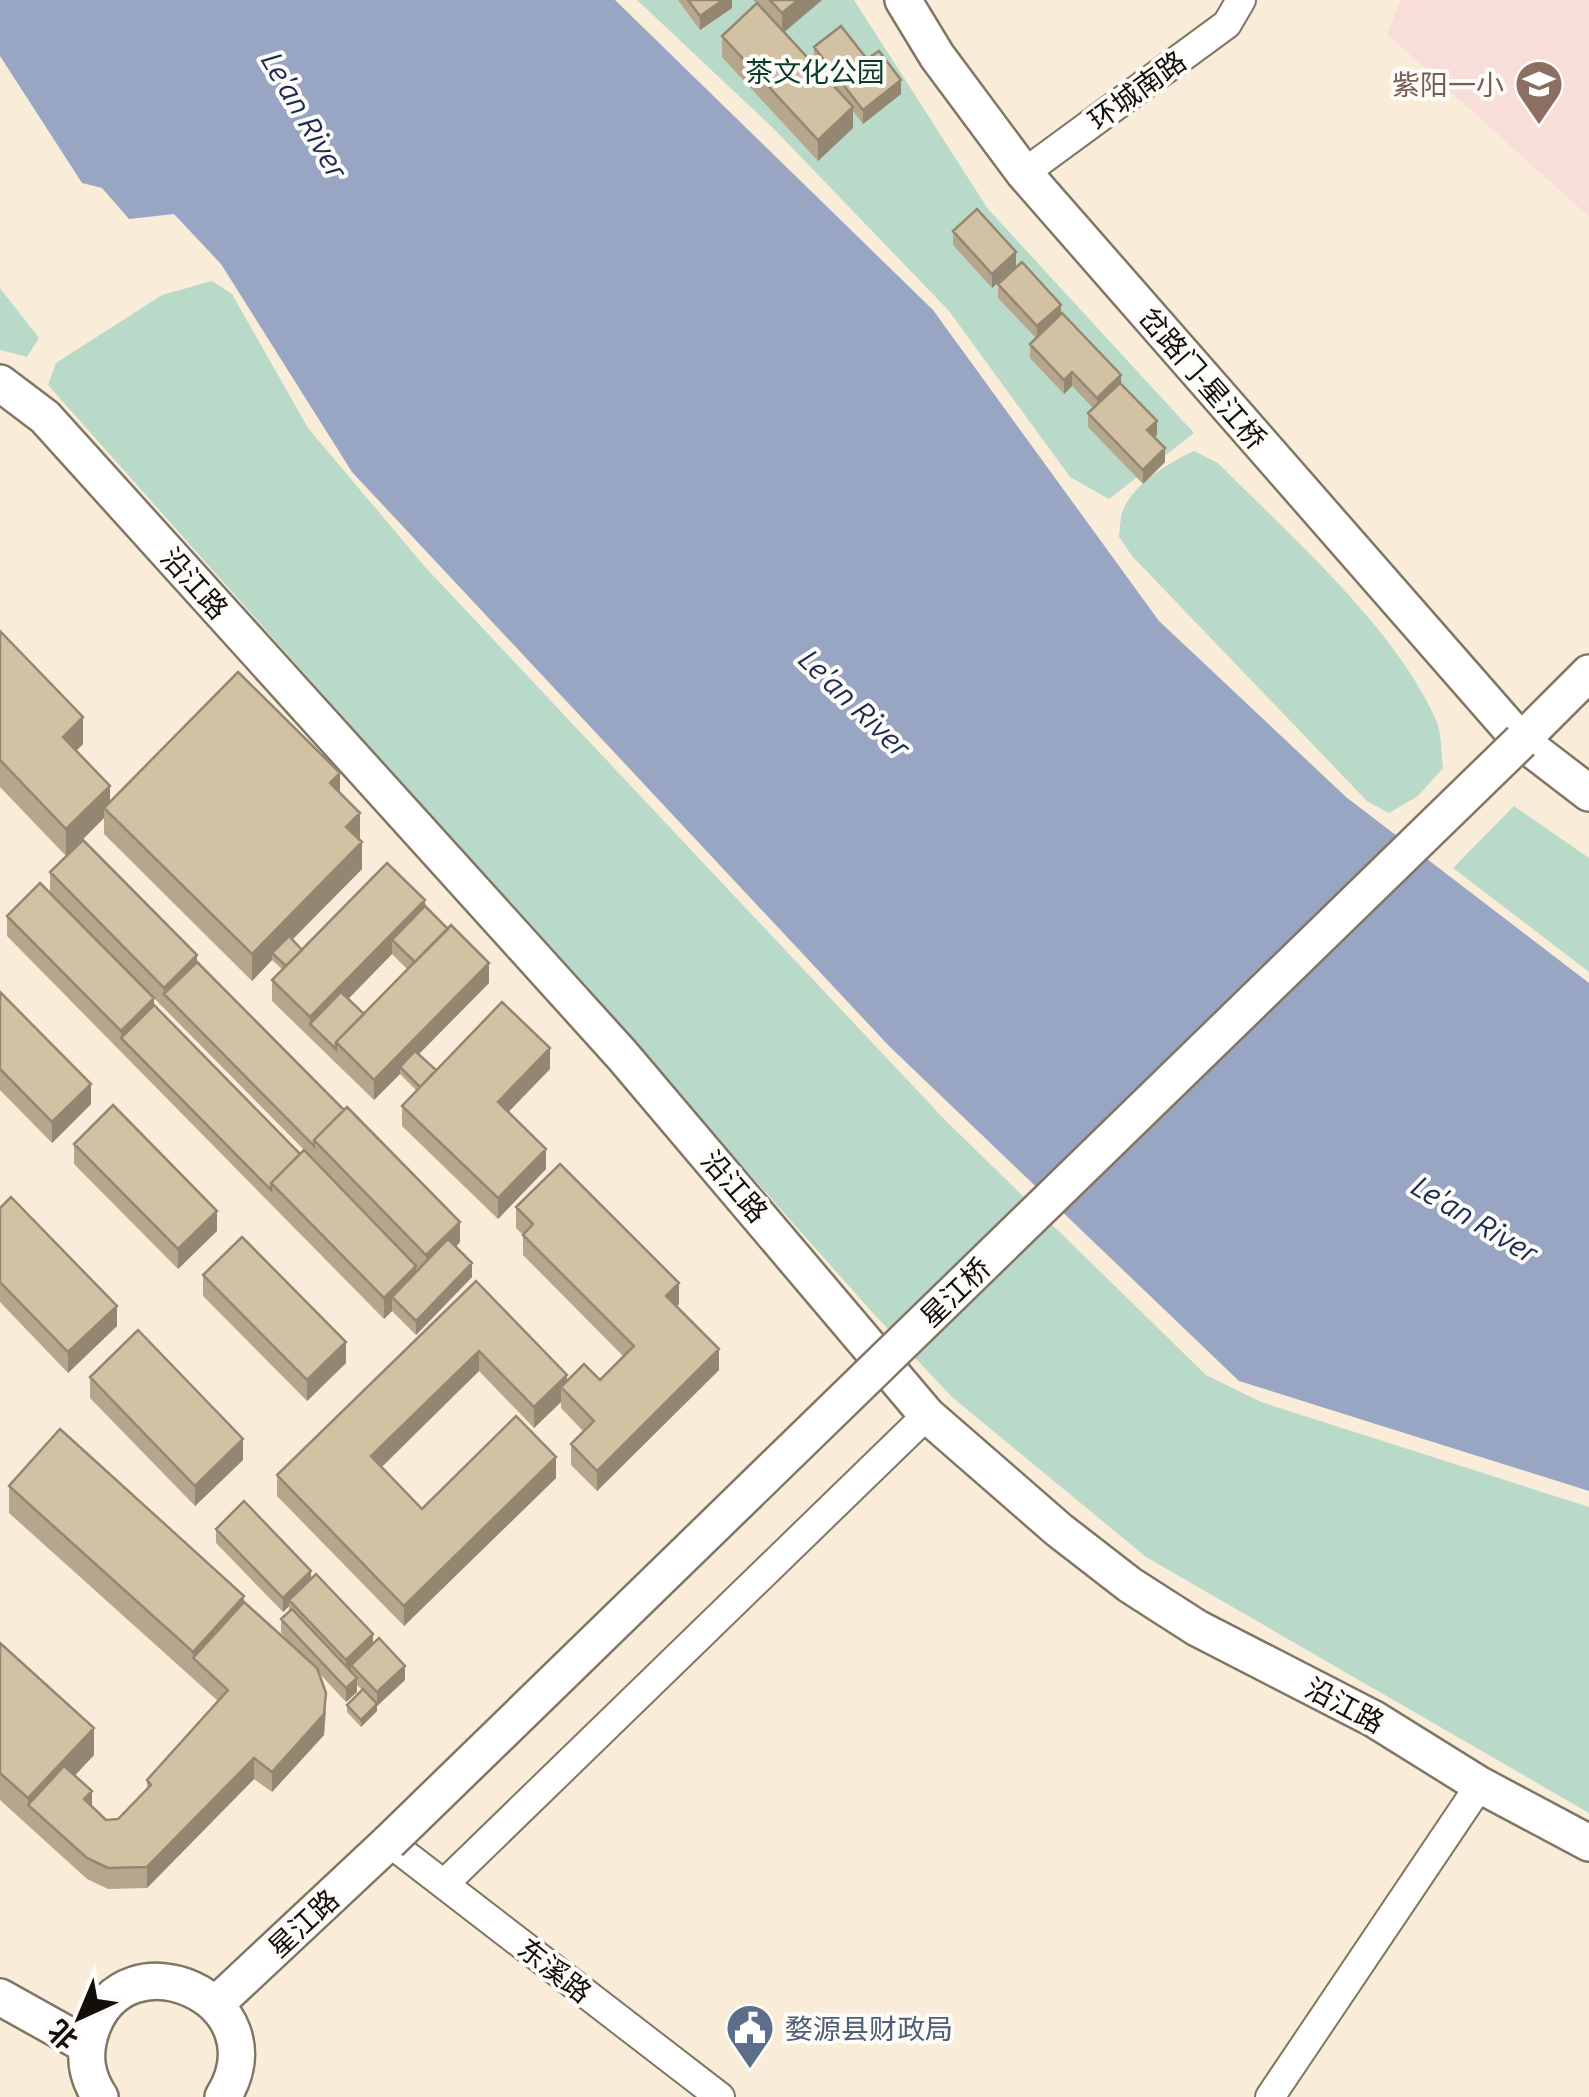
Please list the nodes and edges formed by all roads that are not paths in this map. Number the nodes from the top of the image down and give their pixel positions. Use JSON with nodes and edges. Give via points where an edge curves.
{"nodes":[{"id":1,"x":904,"y":0,"type":"edge"},
{"id":2,"x":1241,"y":0,"type":"edge"},
{"id":3,"x":1024,"y":173,"type":"junction"},
{"id":4,"x":0,"y":383,"type":"edge"},
{"id":5,"x":1589,"y":674,"type":"edge"},
{"id":6,"x":1522,"y":742,"type":"junction"},
{"id":7,"x":1589,"y":793,"type":"edge"},
{"id":8,"x":926,"y":1415,"type":"junction"},
{"id":9,"x":1480,"y":1785,"type":"junction"},
{"id":10,"x":389,"y":1842,"type":"junction"},
{"id":11,"x":1589,"y":1843,"type":"edge"},
{"id":12,"x":444,"y":1884,"type":"junction"},
{"id":13,"x":0,"y":1998,"type":"edge"},
{"id":14,"x":216,"y":2004,"type":"junction"},
{"id":15,"x":86,"y":2045,"type":"junction"},
{"id":16,"x":100,"y":2097,"type":"edge"},
{"id":17,"x":224,"y":2097,"type":"edge"},
{"id":18,"x":720,"y":2097,"type":"edge"},
{"id":19,"x":1270,"y":2097,"type":"edge"}],
"edges":[{"from":1,"to":3,"type":"street","name":"岔路门-星江桥"},
{"from":2,"to":3,"type":"street","name":"环城南路","via":[[1227,24]]},
{"from":3,"to":6,"type":"street","name":"岔路门-星江桥"},
{"from":4,"to":8,"type":"street","name":"沿江路","via":[[45,417],[609,1040]]},
{"from":5,"to":6,"type":"street"},
{"from":6,"to":7,"type":"street","name":"岔路门-星江桥"},
{"from":6,"to":10,"type":"street","name":"星江桥","bridge":true},
{"from":8,"to":9,"type":"street","name":"沿江路","via":[[1130,1585]]},
{"from":8,"to":12,"type":"street"},
{"from":9,"to":11,"type":"street","name":"沿江路"},
{"from":9,"to":19,"type":"street"},
{"from":10,"to":12,"type":"street","name":"东溪路"},
{"from":10,"to":14,"type":"street","name":"星江路"},
{"from":12,"to":18,"type":"street","name":"东溪路"},
{"from":13,"to":15,"type":"street"},
{"from":14,"to":15,"type":"street","via":[[174,1982],[127,1988],[108,2002]]},
{"from":14,"to":17,"type":"street","via":[[236,2043]]},
{"from":15,"to":16,"type":"street","via":[[86,2066]]}]}
